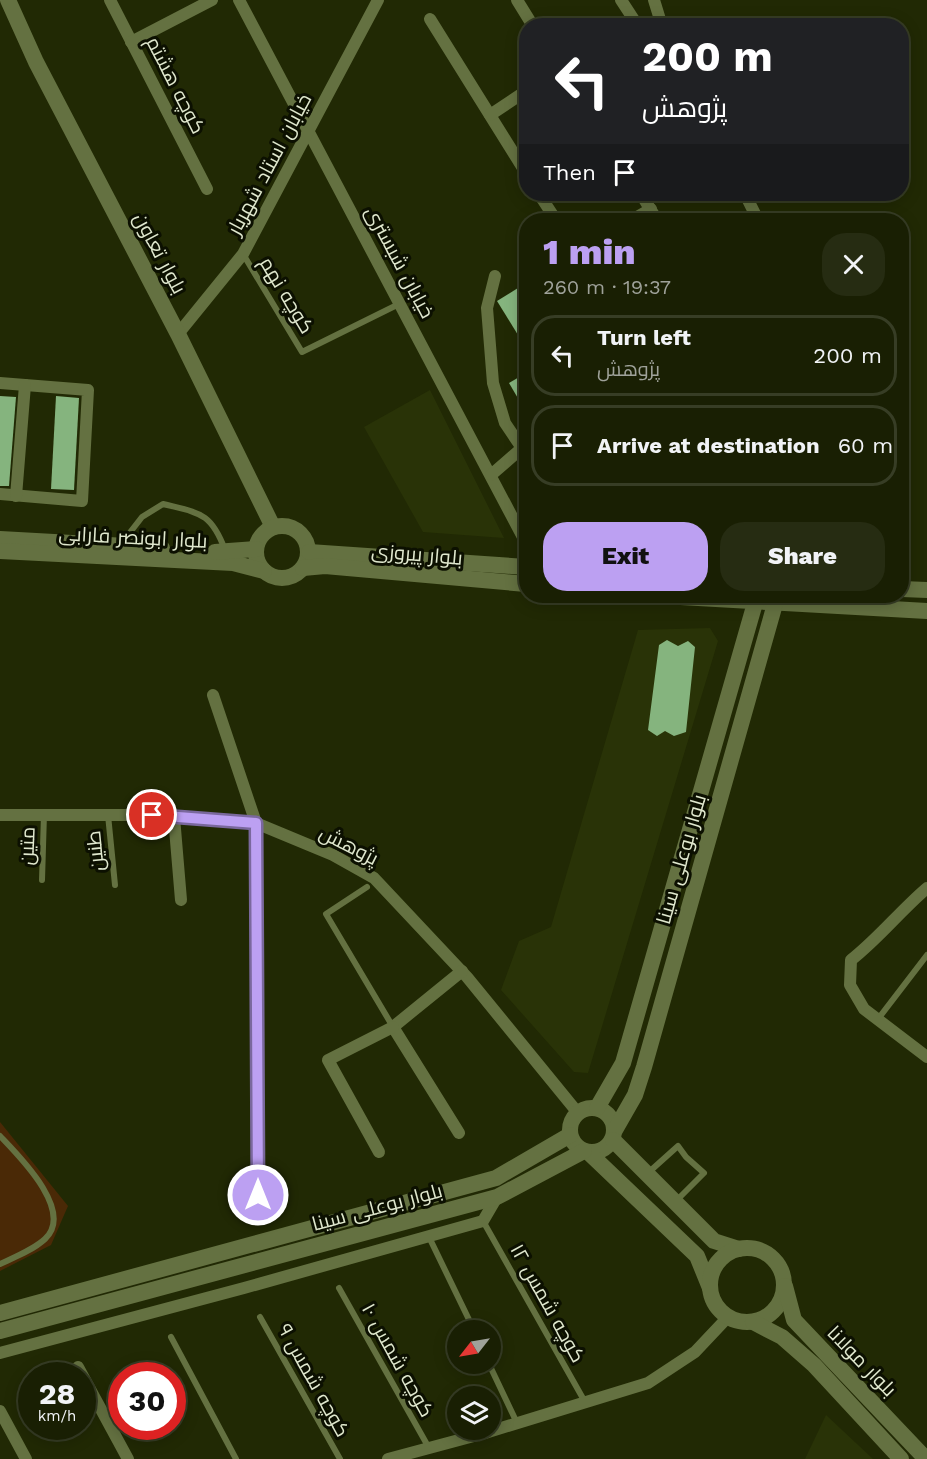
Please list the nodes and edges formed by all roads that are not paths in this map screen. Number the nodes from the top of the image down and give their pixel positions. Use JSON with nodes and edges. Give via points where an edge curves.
{"nodes":[{"id":1,"x":8,"y":0,"type":"edge"},
{"id":2,"x":110,"y":0,"type":"edge"},
{"id":3,"x":212,"y":0,"type":"edge"},
{"id":4,"x":239,"y":0,"type":"edge"},
{"id":5,"x":378,"y":0,"type":"edge"},
{"id":6,"x":517,"y":0,"type":"edge"},
{"id":7,"x":621,"y":0,"type":"edge"},
{"id":8,"x":654,"y":0,"type":"edge"},
{"id":9,"x":528,"y":18,"type":"edge"},
{"id":10,"x":633,"y":18,"type":"edge"},
{"id":11,"x":660,"y":18,"type":"edge"},
{"id":12,"x":430,"y":19,"type":"dead end"},
{"id":13,"x":131,"y":42,"type":"junction"},
{"id":14,"x":519,"y":96,"type":"edge"},
{"id":15,"x":490,"y":115,"type":"junction"},
{"id":16,"x":308,"y":132,"type":"junction"},
{"id":17,"x":519,"y":162,"type":"edge"},
{"id":18,"x":207,"y":189,"type":"dead end"},
{"id":19,"x":646,"y":201,"type":"edge"},
{"id":20,"x":651,"y":209,"type":"junction"},
{"id":21,"x":644,"y":213,"type":"edge"},
{"id":22,"x":653,"y":213,"type":"edge"},
{"id":23,"x":243,"y":254,"type":"junction"},
{"id":24,"x":495,"y":276,"type":"dead end"},
{"id":25,"x":399,"y":303,"type":"junction"},
{"id":26,"x":178,"y":334,"type":"junction"},
{"id":27,"x":0,"y":383,"type":"edge"},
{"id":28,"x":25,"y":385,"type":"junction"},
{"id":29,"x":519,"y":444,"type":"edge"},
{"id":30,"x":519,"y":455,"type":"edge"},
{"id":31,"x":491,"y":475,"type":"junction"},
{"id":32,"x":0,"y":494,"type":"edge"},
{"id":33,"x":16,"y":496,"type":"junction"},
{"id":34,"x":273,"y":527,"type":"junction"},
{"id":35,"x":519,"y":529,"type":"edge"},
{"id":36,"x":0,"y":539,"type":"edge"},
{"id":37,"x":256,"y":549,"type":"junction"},
{"id":38,"x":0,"y":551,"type":"edge"},
{"id":39,"x":119,"y":551,"type":"junction"},
{"id":40,"x":226,"y":553,"type":"junction"},
{"id":41,"x":306,"y":560,"type":"junction"},
{"id":42,"x":519,"y":567,"type":"edge"},
{"id":43,"x":264,"y":571,"type":"junction"},
{"id":44,"x":519,"y":584,"type":"edge"},
{"id":45,"x":909,"y":589,"type":"edge"},
{"id":46,"x":927,"y":590,"type":"edge"},
{"id":47,"x":765,"y":603,"type":"edge"},
{"id":48,"x":765,"y":603,"type":"edge"},
{"id":49,"x":820,"y":603,"type":"edge"},
{"id":50,"x":927,"y":611,"type":"edge"},
{"id":51,"x":213,"y":695,"type":"dead end"},
{"id":52,"x":44,"y":814,"type":"junction"},
{"id":53,"x":108,"y":814,"type":"junction"},
{"id":54,"x":0,"y":815,"type":"edge"},
{"id":55,"x":174,"y":817,"type":"junction"},
{"id":56,"x":256,"y":823,"type":"junction"},
{"id":57,"x":42,"y":880,"type":"dead end"},
{"id":58,"x":115,"y":885,"type":"dead end"},
{"id":59,"x":367,"y":887,"type":"dead end"},
{"id":60,"x":927,"y":888,"type":"edge"},
{"id":61,"x":181,"y":900,"type":"dead end"},
{"id":62,"x":927,"y":955,"type":"edge"},
{"id":63,"x":462,"y":970,"type":"junction"},
{"id":64,"x":878,"y":1019,"type":"junction"},
{"id":65,"x":393,"y":1027,"type":"junction"},
{"id":66,"x":927,"y":1057,"type":"edge"},
{"id":67,"x":597,"y":1108,"type":"junction"},
{"id":68,"x":578,"y":1113,"type":"junction"},
{"id":69,"x":459,"y":1132,"type":"dead end"},
{"id":70,"x":570,"y":1135,"type":"junction"},
{"id":71,"x":614,"y":1135,"type":"junction"},
{"id":72,"x":0,"y":1136,"type":"edge"},
{"id":73,"x":586,"y":1151,"type":"junction"},
{"id":74,"x":379,"y":1152,"type":"dead end"},
{"id":75,"x":646,"y":1175,"type":"junction"},
{"id":76,"x":258,"y":1195,"type":"dead end"},
{"id":77,"x":497,"y":1197,"type":"junction"},
{"id":78,"x":675,"y":1203,"type":"junction"},
{"id":79,"x":483,"y":1221,"type":"junction"},
{"id":80,"x":429,"y":1237,"type":"junction"},
{"id":81,"x":739,"y":1249,"type":"junction"},
{"id":82,"x":0,"y":1264,"type":"edge"},
{"id":83,"x":784,"y":1283,"type":"junction"},
{"id":84,"x":339,"y":1288,"type":"dead end"},
{"id":85,"x":711,"y":1290,"type":"junction"},
{"id":86,"x":52,"y":1308,"type":"junction"},
{"id":87,"x":0,"y":1313,"type":"edge"},
{"id":88,"x":260,"y":1317,"type":"dead end"},
{"id":89,"x":728,"y":1317,"type":"junction"},
{"id":90,"x":469,"y":1320,"type":"edge"},
{"id":91,"x":753,"y":1322,"type":"junction"},
{"id":92,"x":0,"y":1331,"type":"edge"},
{"id":93,"x":171,"y":1337,"type":"dead end"},
{"id":94,"x":0,"y":1353,"type":"edge"},
{"id":95,"x":494,"y":1374,"type":"edge"},
{"id":96,"x":96,"y":1400,"type":"edge"},
{"id":97,"x":585,"y":1402,"type":"junction"},
{"id":98,"x":0,"y":1411,"type":"edge"},
{"id":99,"x":518,"y":1423,"type":"junction"},
{"id":100,"x":429,"y":1448,"type":"junction"},
{"id":101,"x":26,"y":1459,"type":"edge"},
{"id":102,"x":128,"y":1459,"type":"edge"},
{"id":103,"x":236,"y":1459,"type":"edge"},
{"id":104,"x":340,"y":1459,"type":"edge"},
{"id":105,"x":388,"y":1459,"type":"edge"},
{"id":106,"x":901,"y":1459,"type":"edge"},
{"id":107,"x":926,"y":1459,"type":"edge"}],
"edges":[{"from":1,"to":26,"type":"street","name":"بلوار تعاون","via":[[36,62]]},
{"from":2,"to":13,"type":"street","name":"کوچه هشتم"},
{"from":3,"to":13,"type":"street"},
{"from":4,"to":16,"type":"street","name":"خیابان شبستری"},
{"from":5,"to":16,"type":"street","name":"خیابان استاد شهریار"},
{"from":6,"to":9,"type":"street"},
{"from":7,"to":10,"type":"street"},
{"from":8,"to":11,"type":"street"},
{"from":12,"to":15,"type":"street"},
{"from":13,"to":18,"type":"street","name":"کوچه هشتم"},
{"from":14,"to":15,"type":"street"},
{"from":15,"to":17,"type":"street"},
{"from":16,"to":23,"type":"street","name":"خیابان استاد شهریار"},
{"from":16,"to":25,"type":"street","name":"خیابان شبستری"},
{"from":19,"to":20,"type":"street"},
{"from":20,"to":21,"type":"street"},
{"from":20,"to":22,"type":"street"},
{"from":23,"to":25,"type":"lane","name":"کوچه نهم","via":[[302,352]]},
{"from":23,"to":26,"type":"street","name":"خیابان استاد شهریار"},
{"from":24,"to":29,"type":"street","via":[[487,308],[493,383],[505,423]]},
{"from":25,"to":31,"type":"street","name":"خیابان شبستری"},
{"from":26,"to":34,"type":"street","name":"بلوار تعاون"},
{"from":27,"to":28,"type":"street"},
{"from":28,"to":33,"type":"street"},
{"from":28,"to":33,"type":"street","via":[[88,390],[82,501]]},
{"from":30,"to":31,"type":"street"},
{"from":31,"to":35,"type":"street","name":"خیابان شبستری"},
{"from":32,"to":33,"type":"street"},
{"from":34,"to":37,"type":"street","via":[[259,539]]},
{"from":34,"to":41,"type":"street","via":[[294,528],[302,534]]},
{"from":36,"to":39,"type":"street","name":"بلوار ابونصر فارابی"},
{"from":37,"to":40,"type":"street","name":"بلوار ابونصر فارابی"},
{"from":37,"to":43,"type":"street"},
{"from":38,"to":39,"type":"street","name":"بلوار ابونصر فارابی"},
{"from":39,"to":40,"type":"street","name":"بلوار ابونصر فارابی"},
{"from":39,"to":40,"type":"lane","via":[[142,516],[163,504],[202,513],[219,533]]},
{"from":39,"to":43,"type":"street","name":"بلوار ابونصر فارابی","via":[[234,563]]},
{"from":41,"to":42,"type":"street","name":"بلوار پیروزی"},
{"from":41,"to":43,"type":"street","via":[[289,578]]},
{"from":41,"to":44,"type":"street","name":"بلوار پیروزی","via":[[325,566]]},
{"from":45,"to":46,"type":"street"},
{"from":47,"to":67,"type":"street","name":"بلوار بوعلی سینا","via":[[623,1063]]},
{"from":48,"to":71,"type":"street","name":"بلوار بوعلی سینا","via":[[644,1066],[635,1095]]},
{"from":49,"to":50,"type":"street"},
{"from":51,"to":56,"type":"street"},
{"from":52,"to":53,"type":"street","name":"پژوهش"},
{"from":52,"to":54,"type":"street","name":"پژوهش"},
{"from":52,"to":57,"type":"lane","name":"متین"},
{"from":53,"to":55,"type":"street","name":"پژوهش"},
{"from":53,"to":58,"type":"lane","name":"طنین"},
{"from":55,"to":56,"type":"street","name":"پژوهش"},
{"from":55,"to":61,"type":"street"},
{"from":56,"to":63,"type":"street","name":"پژوهش","via":[[333,855],[374,878]]},
{"from":56,"to":76,"type":"street"},
{"from":59,"to":65,"type":"lane","via":[[326,914]]},
{"from":60,"to":64,"type":"street","via":[[851,960],[850,985],[864,1009]]},
{"from":62,"to":64,"type":"lane"},
{"from":63,"to":65,"type":"street"},
{"from":63,"to":68,"type":"street","name":"پژوهش"},
{"from":64,"to":66,"type":"street"},
{"from":65,"to":69,"type":"street"},
{"from":65,"to":74,"type":"street","via":[[328,1060]]},
{"from":67,"to":68,"type":"street"},
{"from":67,"to":71,"type":"street","via":[[612,1120]]},
{"from":68,"to":70,"type":"street"},
{"from":70,"to":73,"type":"street"},
{"from":70,"to":86,"type":"street","name":"بلوار بوعلی سینا","via":[[496,1178]]},
{"from":71,"to":73,"type":"street","via":[[598,1152]]},
{"from":71,"to":75,"type":"street"},
{"from":72,"to":82,"type":"lane","via":[[50,1197],[54,1216],[47,1237]]},
{"from":73,"to":77,"type":"street","name":"بلوار بوعلی سینا"},
{"from":73,"to":85,"type":"street","via":[[697,1256]]},
{"from":75,"to":78,"type":"street"},
{"from":75,"to":78,"type":"lane","via":[[678,1146],[704,1173]]},
{"from":77,"to":79,"type":"street"},
{"from":77,"to":86,"type":"street","name":"بلوار بوعلی سینا"},
{"from":78,"to":81,"type":"street","via":[[714,1241]]},
{"from":79,"to":80,"type":"street"},
{"from":79,"to":97,"type":"lane","name":"کوچه شمس ۱۲"},
{"from":80,"to":90,"type":"lane"},
{"from":80,"to":94,"type":"street"},
{"from":81,"to":83,"type":"street","via":[[755,1249],[769,1256],[780,1268]]},
{"from":81,"to":85,"type":"street","via":[[717,1264],[711,1276]]},
{"from":83,"to":91,"type":"street","via":[[781,1301],[770,1315]]},
{"from":83,"to":107,"type":"street","name":"بلوار مولانا","via":[[794,1320]]},
{"from":84,"to":100,"type":"lane","name":"کوچه شمس ۱۰"},
{"from":85,"to":89,"type":"street","via":[[716,1305]]},
{"from":86,"to":87,"type":"street","name":"بلوار بوعلی سینا"},
{"from":86,"to":92,"type":"street","name":"بلوار بوعلی سینا"},
{"from":88,"to":104,"type":"lane","name":"کوچه شمس ۹"},
{"from":89,"to":91,"type":"street"},
{"from":89,"to":97,"type":"street","via":[[695,1352],[648,1383]]},
{"from":91,"to":106,"type":"street","name":"بلوار مولانا","via":[[782,1337],[814,1365]]},
{"from":93,"to":103,"type":"lane"},
{"from":95,"to":99,"type":"lane"},
{"from":96,"to":102,"type":"street"},
{"from":97,"to":99,"type":"street"},
{"from":98,"to":101,"type":"street"},
{"from":99,"to":100,"type":"street"},
{"from":100,"to":105,"type":"street"}]}
